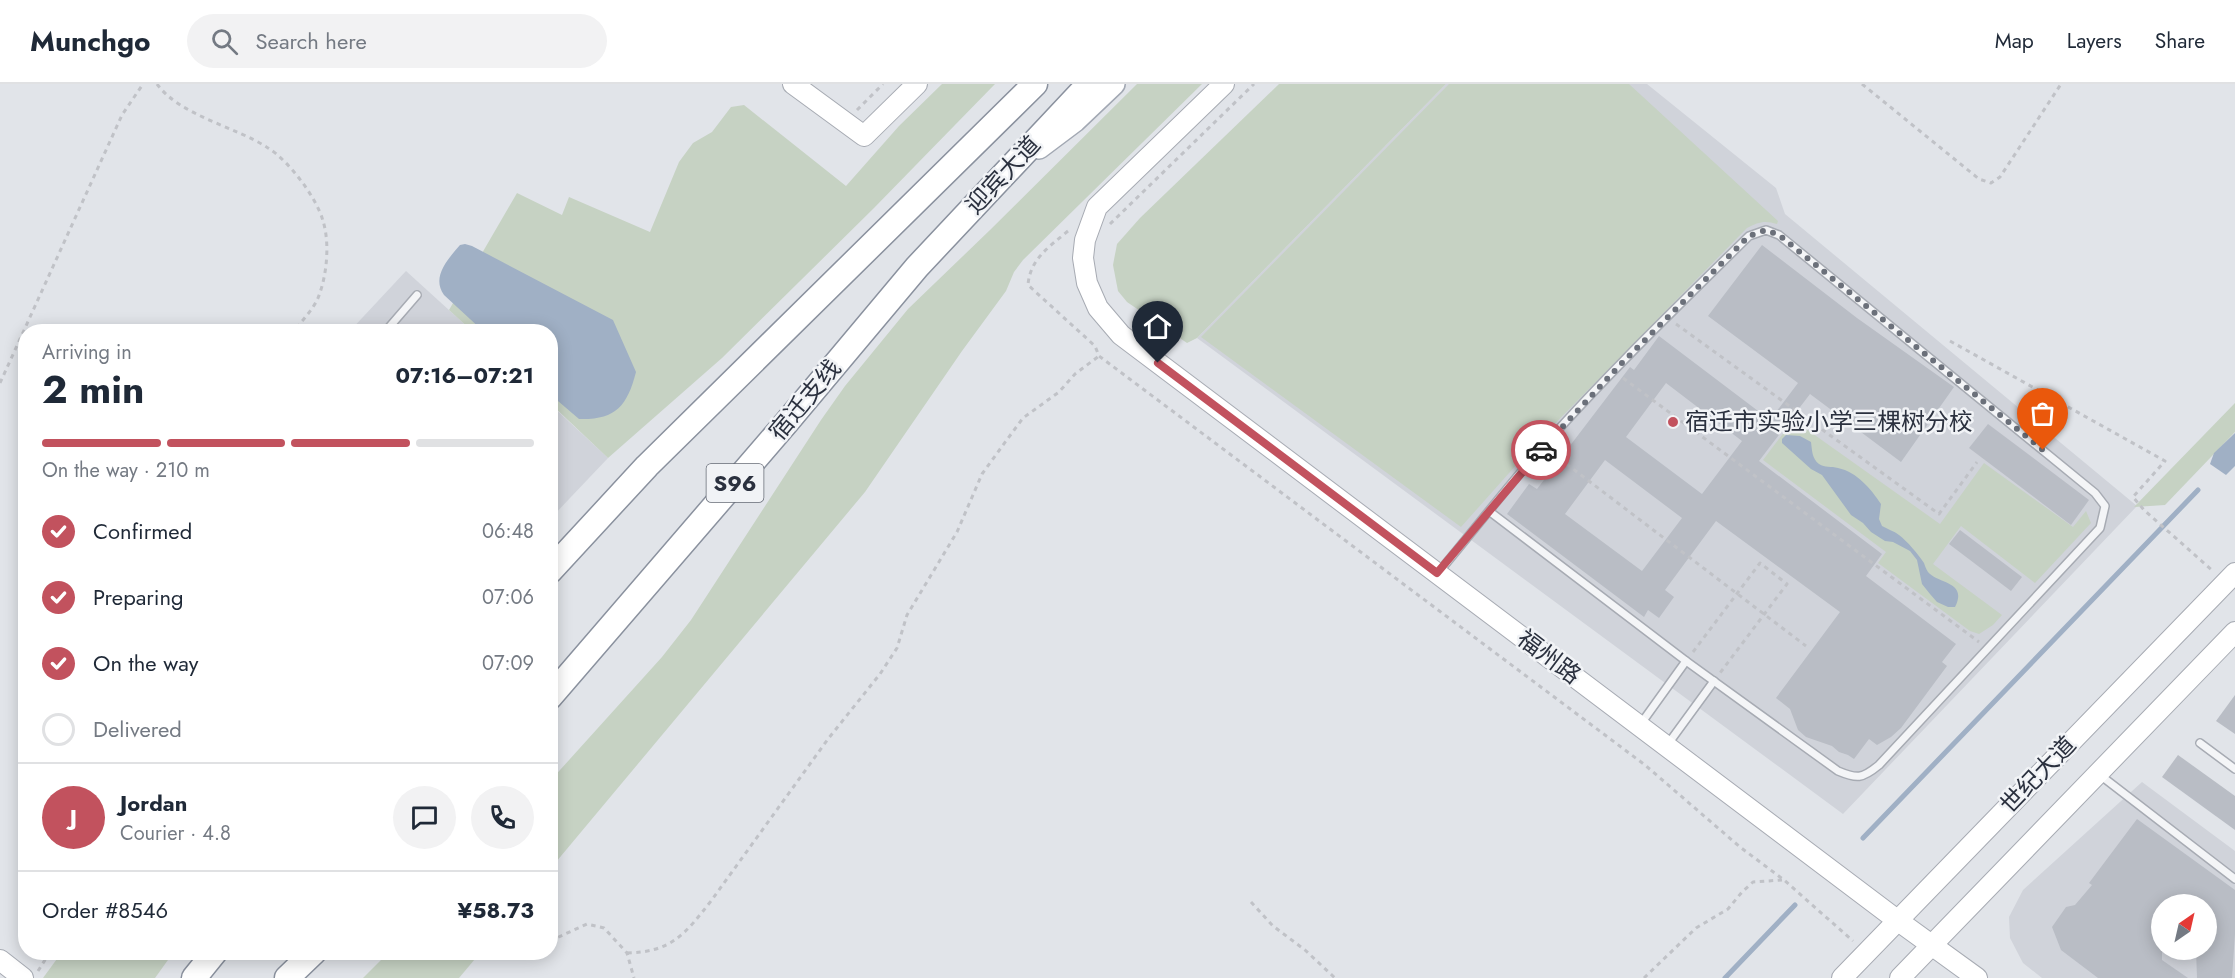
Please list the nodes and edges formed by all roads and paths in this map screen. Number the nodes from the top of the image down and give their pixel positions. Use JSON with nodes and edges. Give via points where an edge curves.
{"nodes":[{"id":1,"x":143,"y":84,"type":"edge"},
{"id":2,"x":157,"y":84,"type":"edge"},
{"id":3,"x":793,"y":84,"type":"edge"},
{"id":4,"x":883,"y":84,"type":"edge"},
{"id":5,"x":917,"y":84,"type":"edge"},
{"id":6,"x":1020,"y":84,"type":"edge"},
{"id":7,"x":1028,"y":84,"type":"edge"},
{"id":8,"x":1035,"y":84,"type":"edge"},
{"id":9,"x":1089,"y":84,"type":"edge"},
{"id":10,"x":1114,"y":84,"type":"edge"},
{"id":11,"x":1224,"y":84,"type":"edge"},
{"id":12,"x":1254,"y":84,"type":"edge"},
{"id":13,"x":1862,"y":84,"type":"edge"},
{"id":14,"x":2061,"y":84,"type":"edge"},
{"id":15,"x":845,"y":122,"type":"junction"},
{"id":16,"x":974,"y":142,"type":"junction"},
{"id":17,"x":1000,"y":177,"type":"junction"},
{"id":18,"x":1109,"y":225,"type":"dead end"},
{"id":19,"x":1072,"y":228,"type":"dead end"},
{"id":20,"x":917,"y":267,"type":"joint"},
{"id":21,"x":417,"y":296,"type":"dead end"},
{"id":22,"x":1668,"y":317,"type":"junction"},
{"id":23,"x":27,"y":324,"type":"edge"},
{"id":24,"x":300,"y":324,"type":"edge"},
{"id":25,"x":392,"y":324,"type":"edge"},
{"id":26,"x":1950,"y":342,"type":"dead end"},
{"id":27,"x":18,"y":344,"type":"edge"},
{"id":28,"x":1099,"y":356,"type":"junction"},
{"id":29,"x":1614,"y":372,"type":"junction"},
{"id":30,"x":0,"y":384,"type":"edge"},
{"id":31,"x":1544,"y":447,"type":"junction"},
{"id":32,"x":1977,"y":462,"type":"dead end"},
{"id":33,"x":1489,"y":511,"type":"junction"},
{"id":34,"x":558,"y":557,"type":"edge"},
{"id":35,"x":1437,"y":573,"type":"junction"},
{"id":36,"x":2230,"y":578,"type":"edge"},
{"id":37,"x":1737,"y":594,"type":"junction"},
{"id":38,"x":1764,"y":614,"type":"junction"},
{"id":39,"x":2235,"y":632,"type":"edge"},
{"id":40,"x":1806,"y":646,"type":"dead end"},
{"id":41,"x":1988,"y":649,"type":"junction"},
{"id":42,"x":1686,"y":661,"type":"junction"},
{"id":43,"x":1714,"y":681,"type":"junction"},
{"id":44,"x":558,"y":688,"type":"edge"},
{"id":45,"x":1640,"y":726,"type":"junction"},
{"id":46,"x":2200,"y":743,"type":"dead end"},
{"id":47,"x":1667,"y":746,"type":"junction"},
{"id":48,"x":2235,"y":769,"type":"edge"},
{"id":49,"x":2098,"y":774,"type":"junction"},
{"id":50,"x":2235,"y":879,"type":"edge"},
{"id":51,"x":1784,"y":880,"type":"junction"},
{"id":52,"x":1251,"y":902,"type":"dead end"},
{"id":53,"x":1897,"y":920,"type":"junction"},
{"id":54,"x":558,"y":937,"type":"edge"},
{"id":55,"x":1932,"y":945,"type":"junction"},
{"id":56,"x":1866,"y":952,"type":"junction"},
{"id":57,"x":627,"y":953,"type":"junction"},
{"id":58,"x":0,"y":960,"type":"edge"},
{"id":59,"x":44,"y":960,"type":"edge"},
{"id":60,"x":209,"y":960,"type":"edge"},
{"id":61,"x":306,"y":960,"type":"edge"},
{"id":62,"x":23,"y":978,"type":"edge"},
{"id":63,"x":32,"y":978,"type":"edge"},
{"id":64,"x":194,"y":978,"type":"edge"},
{"id":65,"x":287,"y":978,"type":"edge"},
{"id":66,"x":634,"y":978,"type":"edge"},
{"id":67,"x":1335,"y":978,"type":"edge"},
{"id":68,"x":1644,"y":978,"type":"edge"},
{"id":69,"x":1842,"y":978,"type":"edge"},
{"id":70,"x":1900,"y":978,"type":"edge"},
{"id":71,"x":1977,"y":978,"type":"edge"}],
"edges":[{"from":1,"to":23,"type":"path","via":[[122,115]]},
{"from":2,"to":24,"type":"path","via":[[176,102],[269,148],[314,200],[323,220],[327,250],[318,299]]},
{"from":3,"to":15,"type":"street"},
{"from":4,"to":15,"type":"path"},
{"from":5,"to":15,"type":"street","via":[[864,136]]},
{"from":6,"to":16,"type":"main road"},
{"from":7,"to":16,"type":"highway"},
{"from":8,"to":16,"type":"highway","name":"迎宾大道"},
{"from":9,"to":17,"type":"highway","name":"迎宾大道"},
{"from":10,"to":17,"type":"main road","via":[[1075,121]]},
{"from":11,"to":35,"type":"street","name":"福州路","via":[[1097,207],[1084,249],[1087,283],[1098,308],[1120,335]]},
{"from":12,"to":18,"type":"path"},
{"from":13,"to":14,"type":"path","via":[[1979,179],[1991,183],[2000,177]]},
{"from":16,"to":34,"type":"highway","name":"迎宾大道"},
{"from":17,"to":20,"type":"highway","name":"迎宾大道"},
{"from":19,"to":28,"type":"path","via":[[1037,257],[1028,285],[1095,346]]},
{"from":20,"to":44,"type":"highway","name":"宿迁支线","number":"S96"},
{"from":21,"to":25,"type":"lane"},
{"from":22,"to":29,"type":"lane"},
{"from":22,"to":32,"type":"path","via":[[1939,514]]},
{"from":22,"to":41,"type":"lane","via":[[1749,236],[1766,230],[1779,235],[2095,494],[2105,506],[2100,528]]},
{"from":26,"to":36,"type":"path","via":[[2165,461],[2133,497],[2168,531]]},
{"from":27,"to":30,"type":"path"},
{"from":28,"to":51,"type":"path","via":[[1645,765]]},
{"from":28,"to":57,"type":"path","via":[[1023,418],[982,474],[957,532],[907,615],[897,648],[880,675],[828,739],[691,926],[668,946]]},
{"from":29,"to":31,"type":"lane"},
{"from":29,"to":41,"type":"path"},
{"from":31,"to":33,"type":"lane"},
{"from":31,"to":37,"type":"path"},
{"from":33,"to":35,"type":"lane"},
{"from":33,"to":42,"type":"lane"},
{"from":35,"to":45,"type":"street","name":"福州路"},
{"from":36,"to":53,"type":"street","name":"世纪大道"},
{"from":37,"to":38,"type":"path"},
{"from":37,"to":38,"type":"path","via":[[1760,563],[1787,584]]},
{"from":37,"to":42,"type":"path"},
{"from":38,"to":40,"type":"path"},
{"from":38,"to":43,"type":"path"},
{"from":39,"to":49,"type":"street","name":"世纪大道"},
{"from":41,"to":43,"type":"lane","via":[[1879,765],[1861,777],[1838,771]]},
{"from":42,"to":43,"type":"lane"},
{"from":42,"to":45,"type":"lane"},
{"from":43,"to":47,"type":"lane"},
{"from":45,"to":47,"type":"street","name":"福州路"},
{"from":46,"to":48,"type":"lane"},
{"from":47,"to":53,"type":"street","name":"福州路"},
{"from":49,"to":50,"type":"lane"},
{"from":49,"to":55,"type":"street","name":"世纪大道"},
{"from":51,"to":56,"type":"path"},
{"from":51,"to":68,"type":"path","via":[[1753,882],[1728,909],[1696,928]]},
{"from":52,"to":67,"type":"path","via":[[1273,926]]},
{"from":53,"to":55,"type":"street","name":"福州路"},
{"from":53,"to":56,"type":"street","name":"世纪大道"},
{"from":54,"to":57,"type":"path","via":[[587,924],[604,928]]},
{"from":55,"to":70,"type":"street","name":"世纪大道"},
{"from":55,"to":71,"type":"street","name":"福州路"},
{"from":56,"to":69,"type":"street","name":"世纪大道"},
{"from":57,"to":66,"type":"path"},
{"from":58,"to":62,"type":"street"},
{"from":59,"to":63,"type":"path"},
{"from":60,"to":64,"type":"highway"},
{"from":61,"to":65,"type":"highway"}]}
